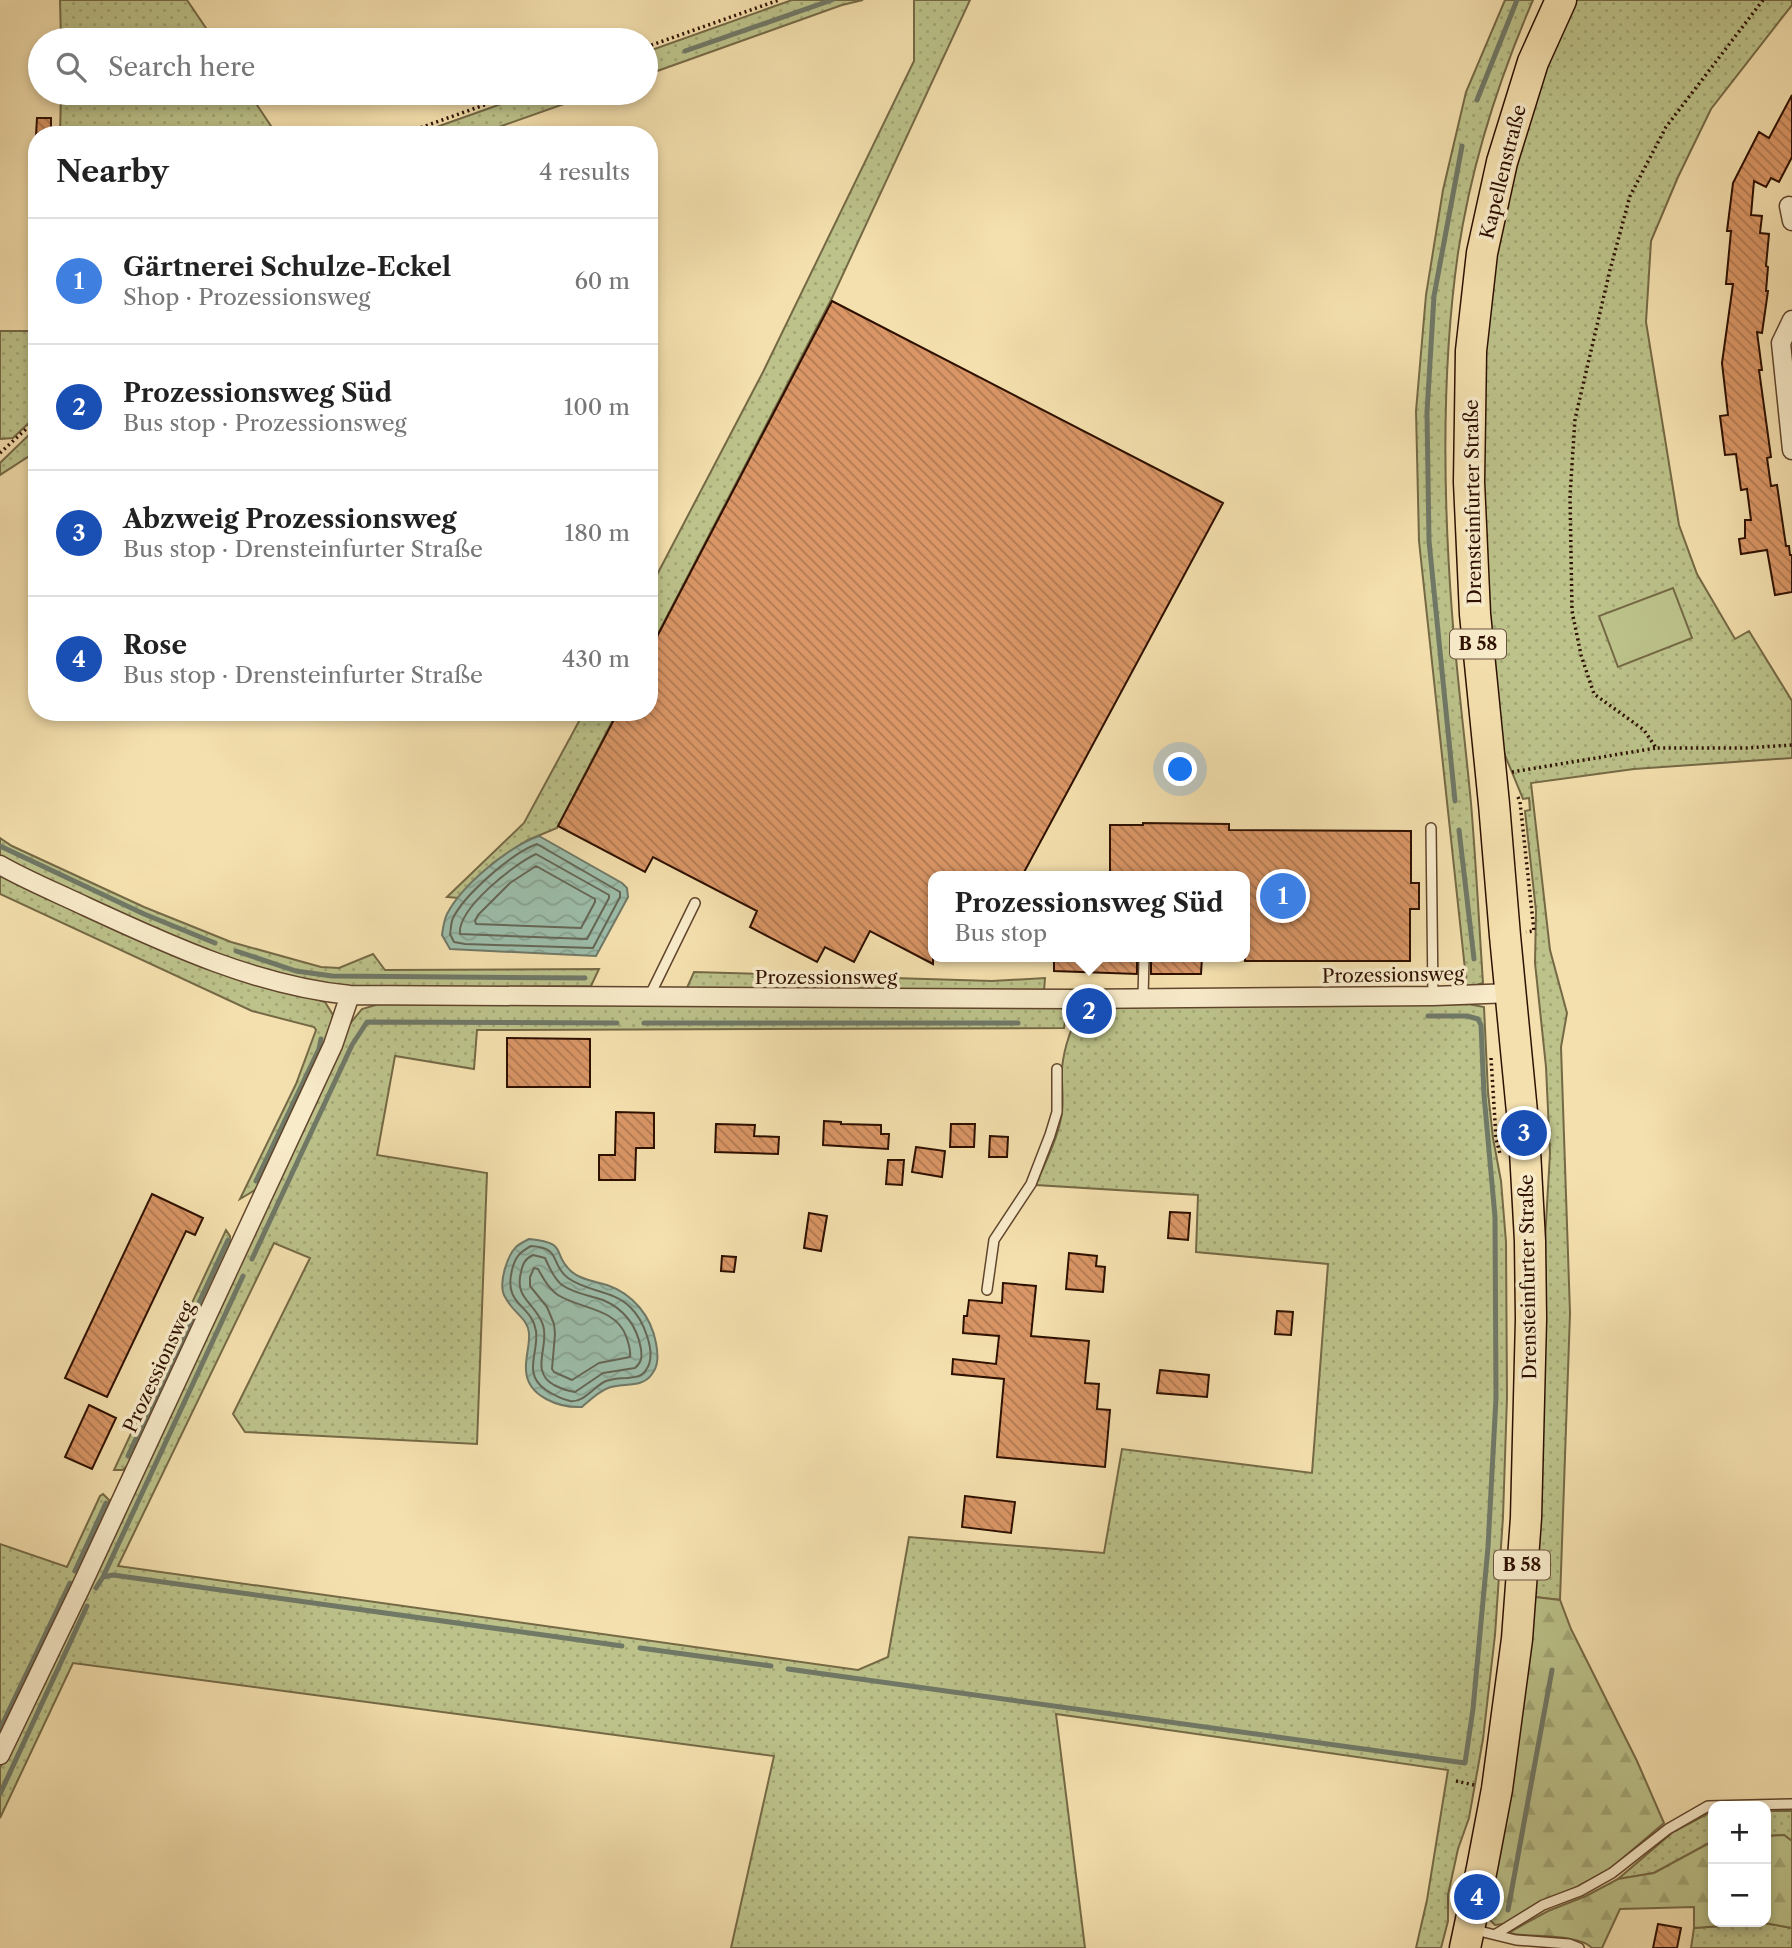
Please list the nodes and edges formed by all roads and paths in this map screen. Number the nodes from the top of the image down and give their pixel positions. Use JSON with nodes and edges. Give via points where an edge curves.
{"nodes":[{"id":1,"x":779,"y":0,"type":"edge"},
{"id":2,"x":1560,"y":0,"type":"edge"},
{"id":3,"x":1763,"y":0,"type":"edge"},
{"id":4,"x":658,"y":43,"type":"edge"},
{"id":5,"x":484,"y":105,"type":"edge"},
{"id":6,"x":425,"y":126,"type":"edge"},
{"id":7,"x":1792,"y":320,"type":"edge"},
{"id":8,"x":1471,"y":351,"type":"joint"},
{"id":9,"x":28,"y":427,"type":"edge"},
{"id":10,"x":1792,"y":450,"type":"edge"},
{"id":11,"x":0,"y":453,"type":"edge"},
{"id":12,"x":1792,"y":745,"type":"edge"},
{"id":13,"x":1656,"y":748,"type":"junction"},
{"id":14,"x":1513,"y":782,"type":"dead end"},
{"id":15,"x":1517,"y":792,"type":"dead end"},
{"id":16,"x":1431,"y":828,"type":"dead end"},
{"id":17,"x":0,"y":865,"type":"edge"},
{"id":18,"x":695,"y":903,"type":"dead end"},
{"id":19,"x":1534,"y":931,"type":"dead end"},
{"id":20,"x":1144,"y":962,"type":"edge"},
{"id":21,"x":1512,"y":993,"type":"junction"},
{"id":22,"x":350,"y":995,"type":"junction"},
{"id":23,"x":1433,"y":996,"type":"junction"},
{"id":24,"x":649,"y":997,"type":"junction"},
{"id":25,"x":1143,"y":998,"type":"junction"},
{"id":26,"x":1057,"y":1069,"type":"dead end"},
{"id":27,"x":987,"y":1290,"type":"dead end"},
{"id":28,"x":0,"y":1755,"type":"edge"},
{"id":29,"x":1792,"y":1804,"type":"edge"},
{"id":30,"x":1477,"y":1937,"type":"edge"},
{"id":31,"x":1579,"y":1948,"type":"edge"}],
"edges":[{"from":1,"to":4,"type":"path"},
{"from":2,"to":8,"type":"main road","name":"Kapellenstraße","number":"B 58","via":[[1533,62],[1502,162],[1482,253]]},
{"from":3,"to":13,"type":"path","via":[[1666,127],[1630,196],[1575,419],[1570,496],[1572,611],[1581,655],[1594,694],[1644,730]]},
{"from":5,"to":6,"type":"path"},
{"from":7,"to":10,"type":"street","via":[[1781,343]]},
{"from":8,"to":21,"type":"main road","name":"Drensteinfurter Straße","number":"B 58","via":[[1469,482],[1475,614]]},
{"from":9,"to":11,"type":"path"},
{"from":12,"to":13,"type":"path"},
{"from":13,"to":14,"type":"path","via":[[1509,772]]},
{"from":15,"to":19,"type":"path"},
{"from":16,"to":23,"type":"lane"},
{"from":17,"to":22,"type":"street","name":"Prozessionsweg","via":[[222,965],[316,992]]},
{"from":18,"to":24,"type":"lane"},
{"from":20,"to":25,"type":"lane"},
{"from":21,"to":23,"type":"street","name":"Prozessionsweg"},
{"from":21,"to":30,"type":"main road","name":"Drensteinfurter Straße","number":"B 58","via":[[1530,1241],[1526,1518],[1517,1639]]},
{"from":22,"to":24,"type":"street","name":"Prozessionsweg"},
{"from":22,"to":28,"type":"street","name":"Prozessionsweg","via":[[333,1045]]},
{"from":23,"to":25,"type":"street","name":"Prozessionsweg"},
{"from":24,"to":25,"type":"street","name":"Prozessionsweg"},
{"from":26,"to":27,"type":"lane","via":[[1057,1112],[1050,1135],[1031,1184],[994,1240]]},
{"from":29,"to":30,"type":"lane","via":[[1709,1806],[1668,1829],[1612,1873]]},
{"from":30,"to":31,"type":"lane"}]}
